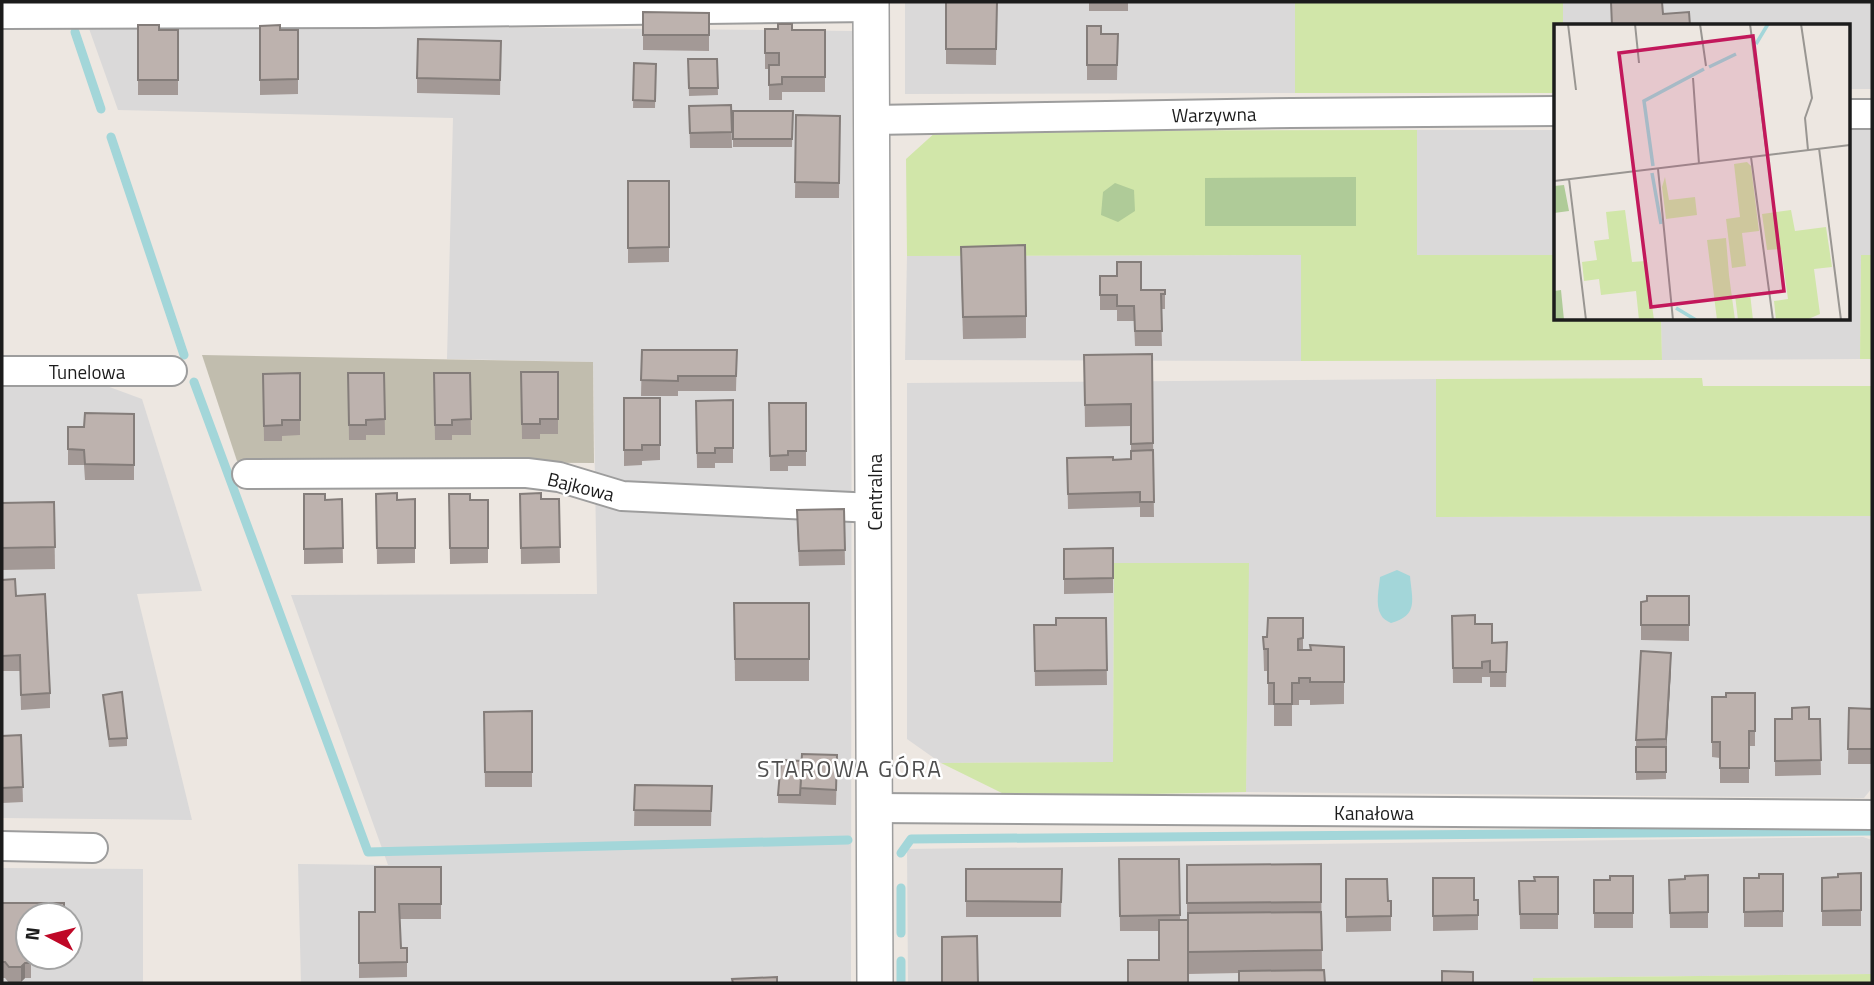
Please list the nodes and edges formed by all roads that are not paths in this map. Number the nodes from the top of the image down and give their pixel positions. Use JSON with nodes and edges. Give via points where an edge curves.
{"nodes":[{"id":1,"x":871,"y":5,"type":"edge"},
{"id":2,"x":2,"y":14,"type":"edge"},
{"id":3,"x":1554,"y":111,"type":"edge"},
{"id":4,"x":1850,"y":114,"type":"edge"},
{"id":5,"x":1872,"y":114,"type":"edge"},
{"id":6,"x":873,"y":120,"type":"junction"},
{"id":7,"x":2,"y":371,"type":"edge"},
{"id":8,"x":172,"y":371,"type":"dead end"},
{"id":9,"x":247,"y":474,"type":"dead end"},
{"id":10,"x":874,"y":508,"type":"junction"},
{"id":11,"x":875,"y":808,"type":"junction"},
{"id":12,"x":1872,"y":815,"type":"edge"},
{"id":13,"x":2,"y":846,"type":"edge"},
{"id":14,"x":93,"y":848,"type":"dead end"},
{"id":15,"x":875,"y":983,"type":"edge"}],
"edges":[{"from":1,"to":2,"type":"street"},
{"from":1,"to":6,"type":"street","name":"Centralna"},
{"from":3,"to":6,"type":"street","name":"Warzywna"},
{"from":4,"to":5,"type":"street"},
{"from":6,"to":10,"type":"street","name":"Centralna"},
{"from":7,"to":8,"type":"street","name":"Tunelowa"},
{"from":9,"to":10,"type":"street","name":"Bajkowa","via":[[527,473],[559,477],[622,496]]},
{"from":10,"to":11,"type":"street","name":"Centralna"},
{"from":11,"to":12,"type":"street","name":"Kanałowa"},
{"from":11,"to":15,"type":"street","name":"Centralna"},
{"from":13,"to":14,"type":"street"}]}
